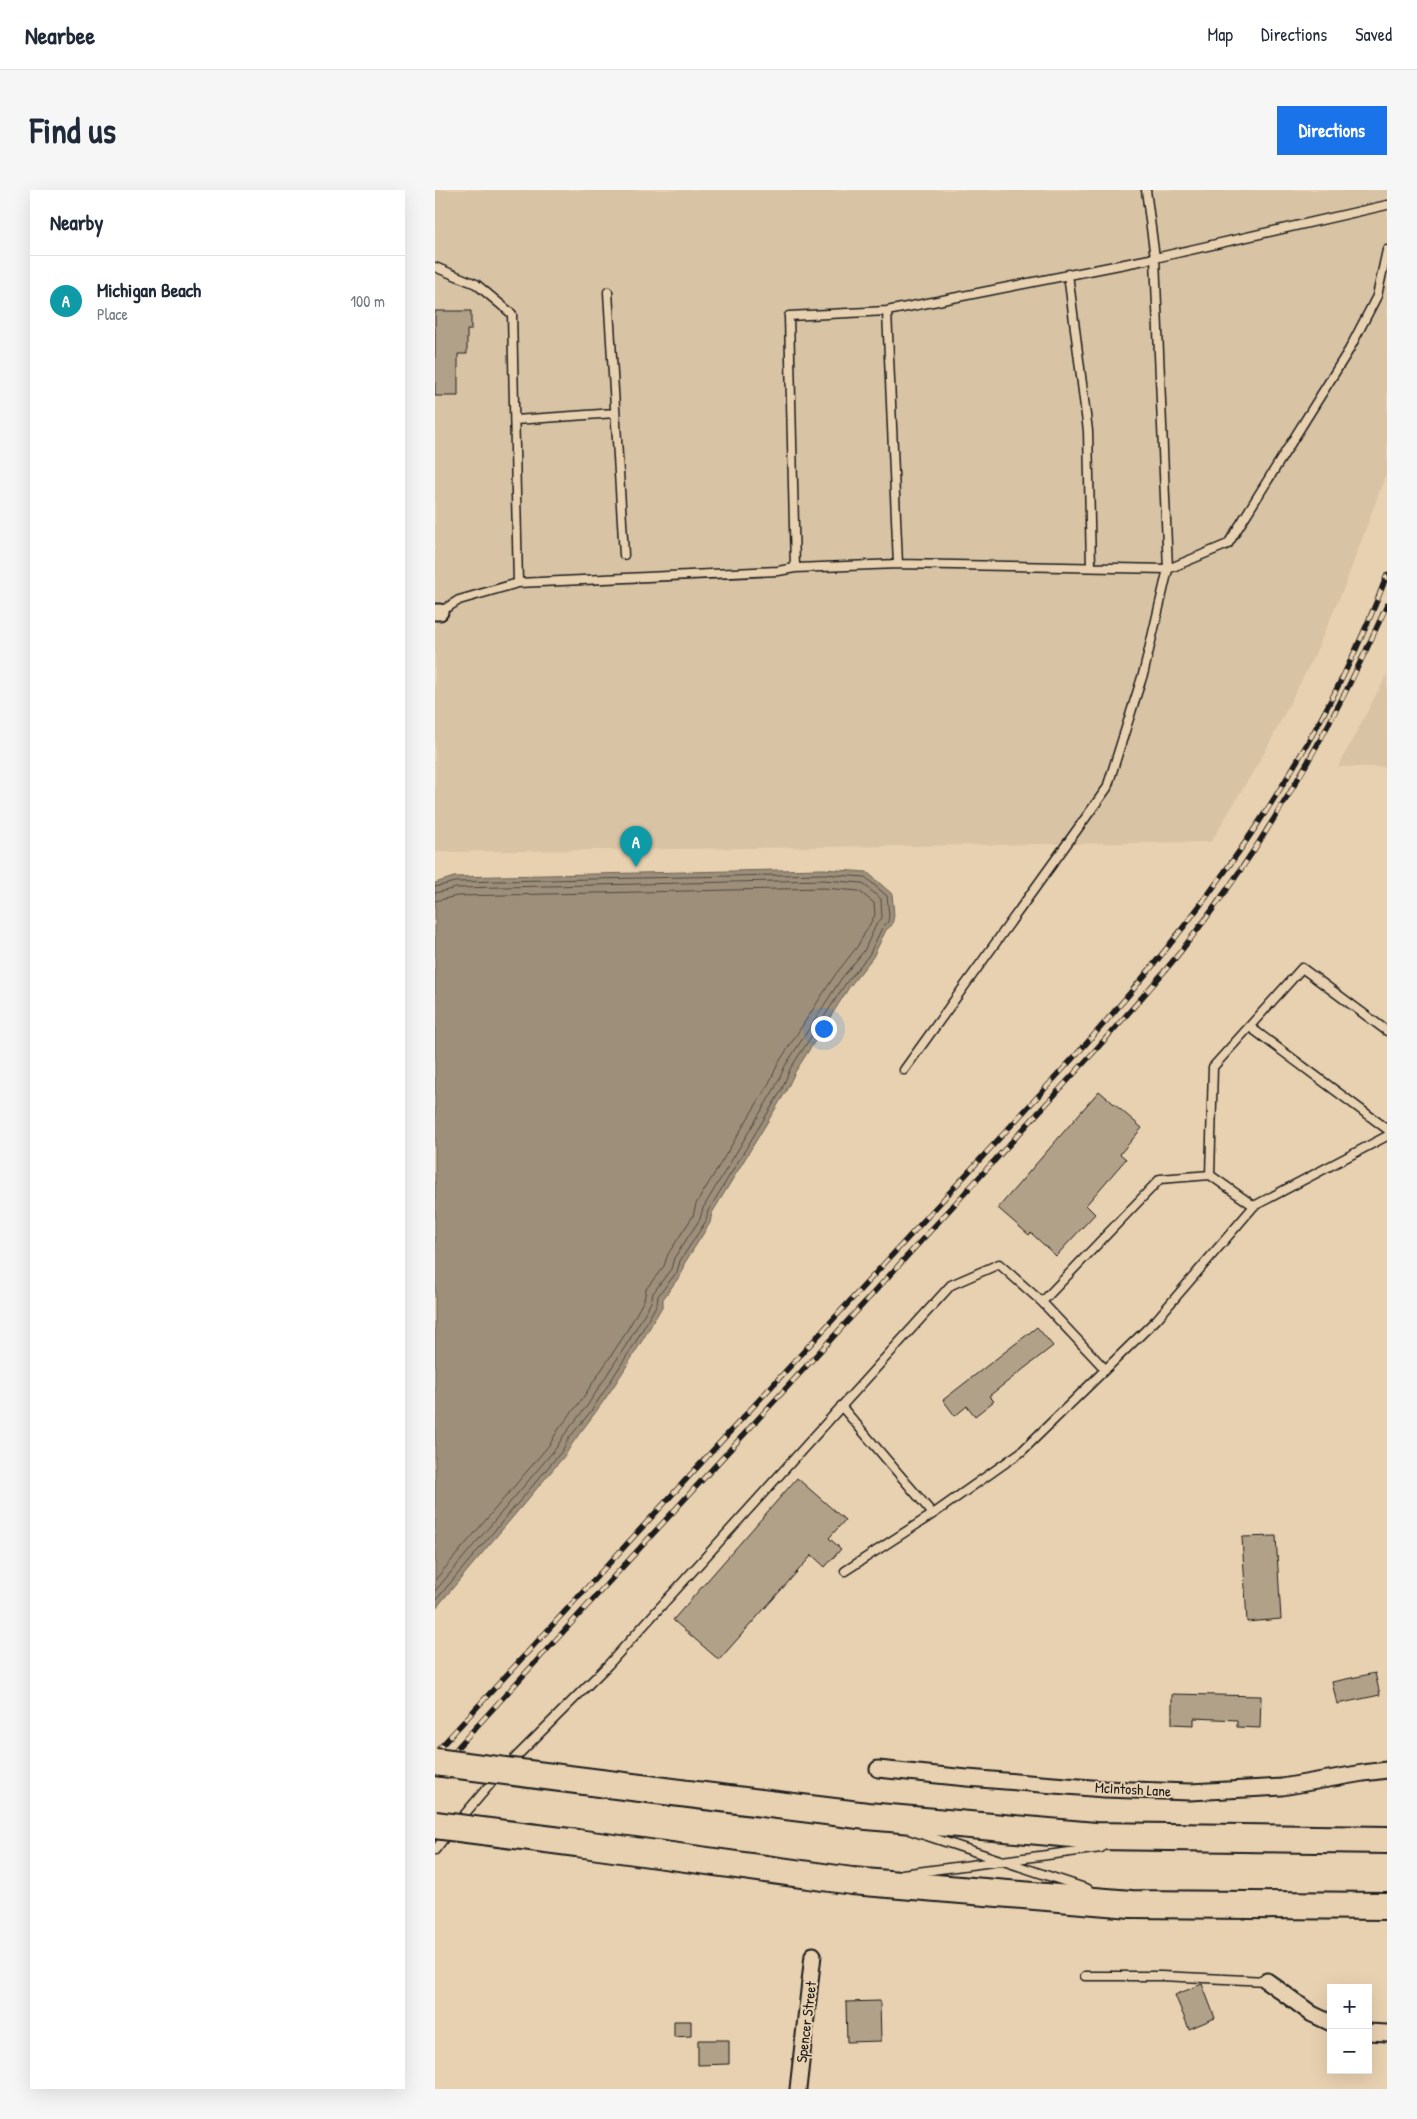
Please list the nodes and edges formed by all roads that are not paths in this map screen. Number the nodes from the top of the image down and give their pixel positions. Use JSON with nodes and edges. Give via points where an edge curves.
{"nodes":[{"id":1,"x":1146,"y":190,"type":"edge"},
{"id":2,"x":1387,"y":206,"type":"edge"},
{"id":3,"x":1387,"y":250,"type":"edge"},
{"id":4,"x":1155,"y":258,"type":"junction"},
{"id":5,"x":435,"y":267,"type":"edge"},
{"id":6,"x":1068,"y":274,"type":"junction"},
{"id":7,"x":608,"y":292,"type":"dead end"},
{"id":8,"x":887,"y":311,"type":"junction"},
{"id":9,"x":615,"y":413,"type":"junction"},
{"id":10,"x":515,"y":420,"type":"junction"},
{"id":11,"x":624,"y":555,"type":"dead end"},
{"id":12,"x":898,"y":564,"type":"junction"},
{"id":13,"x":1091,"y":567,"type":"junction"},
{"id":14,"x":795,"y":568,"type":"junction"},
{"id":15,"x":1168,"y":569,"type":"junction"},
{"id":16,"x":517,"y":583,"type":"junction"},
{"id":17,"x":438,"y":612,"type":"edge"},
{"id":18,"x":1250,"y":1027,"type":"junction"},
{"id":19,"x":1387,"y":1031,"type":"edge"},
{"id":20,"x":904,"y":1070,"type":"dead end"},
{"id":21,"x":1387,"y":1129,"type":"edge"},
{"id":22,"x":1387,"y":1136,"type":"edge"},
{"id":23,"x":1211,"y":1175,"type":"junction"},
{"id":24,"x":1254,"y":1206,"type":"junction"},
{"id":25,"x":1042,"y":1302,"type":"junction"},
{"id":26,"x":1105,"y":1369,"type":"junction"},
{"id":27,"x":841,"y":1406,"type":"junction"},
{"id":28,"x":933,"y":1514,"type":"junction"},
{"id":29,"x":845,"y":1571,"type":"dead end"},
{"id":30,"x":435,"y":1762,"type":"edge"},
{"id":31,"x":878,"y":1769,"type":"dead end"},
{"id":32,"x":1387,"y":1770,"type":"edge"},
{"id":33,"x":867,"y":1816,"type":"junction"},
{"id":34,"x":435,"y":1825,"type":"edge"},
{"id":35,"x":1180,"y":1837,"type":"junction"},
{"id":36,"x":1387,"y":1840,"type":"edge"},
{"id":37,"x":1121,"y":1845,"type":"dead end"},
{"id":38,"x":1111,"y":1846,"type":"dead end"},
{"id":39,"x":435,"y":1850,"type":"edge"},
{"id":40,"x":1002,"y":1861,"type":"junction"},
{"id":41,"x":851,"y":1881,"type":"junction"},
{"id":42,"x":1131,"y":1904,"type":"junction"},
{"id":43,"x":1387,"y":1906,"type":"edge"},
{"id":44,"x":813,"y":1955,"type":"dead end"},
{"id":45,"x":1085,"y":1976,"type":"dead end"},
{"id":46,"x":1267,"y":1981,"type":"joint"},
{"id":47,"x":1327,"y":2021,"type":"edge"},
{"id":48,"x":1372,"y":2032,"type":"edge"},
{"id":49,"x":1387,"y":2034,"type":"edge"},
{"id":50,"x":798,"y":2089,"type":"edge"}],
"edges":[{"from":1,"to":4,"type":"lane"},
{"from":2,"to":4,"type":"lane"},
{"from":3,"to":15,"type":"lane","via":[[1377,296],[1349,350],[1229,544]]},
{"from":4,"to":6,"type":"lane"},
{"from":4,"to":15,"type":"lane"},
{"from":5,"to":10,"type":"lane","via":[[477,284],[513,314]]},
{"from":6,"to":8,"type":"lane"},
{"from":6,"to":13,"type":"lane","via":[[1088,431]]},
{"from":7,"to":9,"type":"lane"},
{"from":8,"to":12,"type":"lane"},
{"from":8,"to":14,"type":"lane","via":[[789,316]]},
{"from":9,"to":10,"type":"lane"},
{"from":9,"to":11,"type":"lane"},
{"from":10,"to":16,"type":"lane"},
{"from":12,"to":13,"type":"lane"},
{"from":12,"to":14,"type":"lane"},
{"from":13,"to":15,"type":"lane"},
{"from":14,"to":16,"type":"lane"},
{"from":15,"to":20,"type":"lane","via":[[1144,672],[1107,788]]},
{"from":16,"to":17,"type":"lane","via":[[459,600]]},
{"from":18,"to":19,"type":"lane","via":[[1302,968]]},
{"from":18,"to":21,"type":"lane"},
{"from":18,"to":23,"type":"lane","via":[[1213,1068]]},
{"from":22,"to":24,"type":"lane"},
{"from":23,"to":24,"type":"lane"},
{"from":23,"to":25,"type":"lane","via":[[1159,1180]]},
{"from":24,"to":26,"type":"lane","via":[[1157,1318]]},
{"from":25,"to":26,"type":"lane"},
{"from":25,"to":27,"type":"lane","via":[[999,1264],[951,1285]]},
{"from":26,"to":28,"type":"lane","via":[[1021,1452]]},
{"from":27,"to":28,"type":"lane"},
{"from":27,"to":39,"type":"lane","via":[[608,1665],[495,1778]]},
{"from":28,"to":29,"type":"lane"},
{"from":30,"to":33,"type":"highway","bridge":true},
{"from":31,"to":32,"type":"street","name":"McIntosh Lane","via":[[1084,1787],[1190,1792],[1282,1787]]},
{"from":33,"to":35,"type":"highway","via":[[1095,1836]]},
{"from":33,"to":40,"type":"lane"},
{"from":34,"to":41,"type":"highway","bridge":true},
{"from":35,"to":36,"type":"highway"},
{"from":35,"to":37,"type":"lane"},
{"from":38,"to":40,"type":"lane"},
{"from":40,"to":41,"type":"lane"},
{"from":40,"to":42,"type":"lane"},
{"from":41,"to":42,"type":"highway"},
{"from":42,"to":43,"type":"highway"},
{"from":44,"to":50,"type":"street","name":"Spencer Street"},
{"from":45,"to":46,"type":"lane"},
{"from":46,"to":47,"type":"street"},
{"from":48,"to":49,"type":"street"}]}
